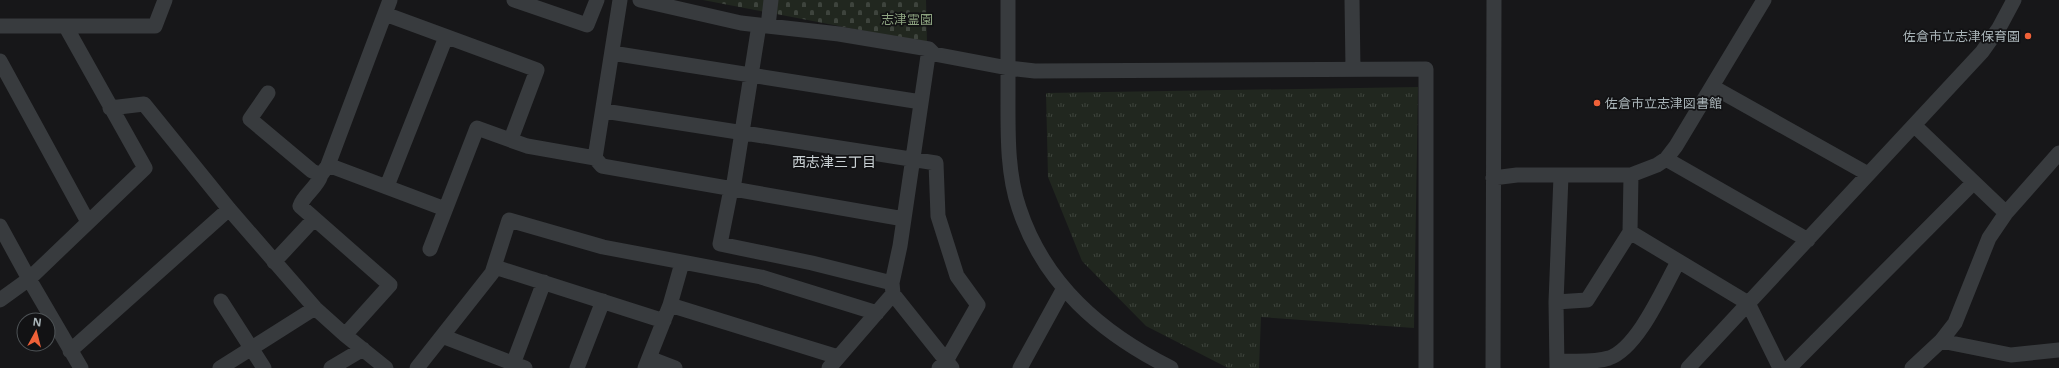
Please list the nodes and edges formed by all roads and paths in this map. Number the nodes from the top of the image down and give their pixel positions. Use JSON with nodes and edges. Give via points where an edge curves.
{"nodes":[{"id":1,"x":165,"y":0,"type":"edge"},
{"id":2,"x":514,"y":0,"type":"edge"},
{"id":3,"x":597,"y":0,"type":"edge"},
{"id":4,"x":620,"y":0,"type":"edge"},
{"id":5,"x":640,"y":0,"type":"edge"},
{"id":6,"x":771,"y":0,"type":"edge"},
{"id":7,"x":1008,"y":0,"type":"edge"},
{"id":8,"x":1352,"y":0,"type":"edge"},
{"id":9,"x":1494,"y":0,"type":"edge"},
{"id":10,"x":1764,"y":0,"type":"edge"},
{"id":11,"x":2014,"y":0,"type":"edge"},
{"id":12,"x":387,"y":7,"type":"edge"},
{"id":13,"x":764,"y":25,"type":"junction"},
{"id":14,"x":0,"y":26,"type":"edge"},
{"id":15,"x":66,"y":27,"type":"junction"},
{"id":16,"x":446,"y":37,"type":"junction"},
{"id":17,"x":929,"y":49,"type":"junction"},
{"id":18,"x":612,"y":53,"type":"junction"},
{"id":19,"x":0,"y":61,"type":"edge"},
{"id":20,"x":1008,"y":68,"type":"junction"},
{"id":21,"x":1353,"y":69,"type":"junction"},
{"id":22,"x":751,"y":75,"type":"junction"},
{"id":23,"x":1713,"y":87,"type":"junction"},
{"id":24,"x":268,"y":93,"type":"dead end"},
{"id":25,"x":921,"y":102,"type":"junction"},
{"id":26,"x":110,"y":108,"type":"junction"},
{"id":27,"x":604,"y":111,"type":"junction"},
{"id":28,"x":1914,"y":126,"type":"junction"},
{"id":29,"x":742,"y":133,"type":"junction"},
{"id":30,"x":510,"y":139,"type":"junction"},
{"id":31,"x":2059,"y":153,"type":"edge"},
{"id":32,"x":595,"y":158,"type":"junction"},
{"id":33,"x":1666,"y":159,"type":"junction"},
{"id":34,"x":912,"y":160,"type":"junction"},
{"id":35,"x":324,"y":170,"type":"junction"},
{"id":36,"x":1868,"y":174,"type":"junction"},
{"id":37,"x":1631,"y":175,"type":"junction"},
{"id":38,"x":1561,"y":176,"type":"junction"},
{"id":39,"x":1493,"y":178,"type":"junction"},
{"id":40,"x":1973,"y":183,"type":"junction"},
{"id":41,"x":387,"y":186,"type":"junction"},
{"id":42,"x":732,"y":189,"type":"junction"},
{"id":43,"x":445,"y":209,"type":"junction"},
{"id":44,"x":229,"y":210,"type":"junction"},
{"id":45,"x":2006,"y":213,"type":"junction"},
{"id":46,"x":314,"y":219,"type":"junction"},
{"id":47,"x":904,"y":219,"type":"junction"},
{"id":48,"x":88,"y":222,"type":"junction"},
{"id":49,"x":0,"y":226,"type":"edge"},
{"id":50,"x":1630,"y":232,"type":"junction"},
{"id":51,"x":1808,"y":240,"type":"junction"},
{"id":52,"x":430,"y":249,"type":"dead end"},
{"id":53,"x":274,"y":262,"type":"junction"},
{"id":54,"x":1678,"y":262,"type":"junction"},
{"id":55,"x":682,"y":263,"type":"junction"},
{"id":56,"x":495,"y":267,"type":"junction"},
{"id":57,"x":29,"y":280,"type":"junction"},
{"id":58,"x":544,"y":282,"type":"junction"},
{"id":59,"x":1064,"y":288,"type":"junction"},
{"id":60,"x":892,"y":289,"type":"junction"},
{"id":61,"x":0,"y":300,"type":"edge"},
{"id":62,"x":221,"y":301,"type":"dead end"},
{"id":63,"x":603,"y":301,"type":"junction"},
{"id":64,"x":1556,"y":302,"type":"junction"},
{"id":65,"x":1748,"y":303,"type":"junction"},
{"id":66,"x":670,"y":305,"type":"junction"},
{"id":67,"x":315,"y":308,"type":"junction"},
{"id":68,"x":877,"y":313,"type":"junction"},
{"id":69,"x":664,"y":321,"type":"junction"},
{"id":70,"x":345,"y":335,"type":"junction"},
{"id":71,"x":442,"y":336,"type":"junction"},
{"id":72,"x":1941,"y":341,"type":"junction"},
{"id":73,"x":251,"y":348,"type":"junction"},
{"id":74,"x":363,"y":349,"type":"junction"},
{"id":75,"x":2059,"y":350,"type":"edge"},
{"id":76,"x":70,"y":351,"type":"junction"},
{"id":77,"x":1143,"y":362,"type":"edge"},
{"id":78,"x":495,"y":363,"type":"edge"},
{"id":79,"x":647,"y":363,"type":"edge"},
{"id":80,"x":837,"y":363,"type":"edge"},
{"id":81,"x":1557,"y":364,"type":"edge"},
{"id":82,"x":519,"y":366,"type":"edge"},
{"id":83,"x":946,"y":366,"type":"edge"},
{"id":84,"x":81,"y":368,"type":"edge"},
{"id":85,"x":220,"y":368,"type":"edge"},
{"id":86,"x":264,"y":368,"type":"edge"},
{"id":87,"x":331,"y":368,"type":"edge"},
{"id":88,"x":386,"y":368,"type":"edge"},
{"id":89,"x":417,"y":368,"type":"edge"},
{"id":90,"x":577,"y":368,"type":"edge"},
{"id":91,"x":675,"y":368,"type":"edge"},
{"id":92,"x":1020,"y":368,"type":"edge"},
{"id":93,"x":1171,"y":368,"type":"edge"},
{"id":94,"x":1426,"y":368,"type":"edge"},
{"id":95,"x":1493,"y":368,"type":"edge"},
{"id":96,"x":1688,"y":368,"type":"edge"},
{"id":97,"x":1780,"y":368,"type":"edge"},
{"id":98,"x":1790,"y":368,"type":"edge"},
{"id":99,"x":1912,"y":368,"type":"edge"}],
"edges":[{"from":1,"to":15,"type":"street","via":[[155,26]]},
{"from":2,"to":3,"type":"street","via":[[587,25]]},
{"from":4,"to":18,"type":"street"},
{"from":5,"to":13,"type":"street","via":[[741,23]]},
{"from":6,"to":13,"type":"street"},
{"from":7,"to":20,"type":"street"},
{"from":8,"to":21,"type":"street"},
{"from":9,"to":39,"type":"street"},
{"from":10,"to":23,"type":"street"},
{"from":11,"to":28,"type":"street","via":[[1982,52]]},
{"from":12,"to":16,"type":"street"},
{"from":12,"to":35,"type":"street"},
{"from":13,"to":17,"type":"street"},
{"from":13,"to":22,"type":"street"},
{"from":14,"to":15,"type":"street"},
{"from":15,"to":26,"type":"street"},
{"from":16,"to":30,"type":"street","via":[[537,70]]},
{"from":16,"to":41,"type":"street"},
{"from":17,"to":20,"type":"street","via":[[934,54]]},
{"from":17,"to":25,"type":"street"},
{"from":18,"to":22,"type":"street"},
{"from":18,"to":27,"type":"street"},
{"from":19,"to":48,"type":"street"},
{"from":20,"to":21,"type":"street","via":[[1035,71]]},
{"from":20,"to":59,"type":"street","via":[[1008,141],[1019,207],[1041,254]]},
{"from":21,"to":94,"type":"street","via":[[1426,69]]},
{"from":22,"to":25,"type":"street"},
{"from":22,"to":29,"type":"street"},
{"from":23,"to":33,"type":"street"},
{"from":23,"to":36,"type":"street"},
{"from":24,"to":35,"type":"street","via":[[250,119],[312,171]]},
{"from":25,"to":34,"type":"street"},
{"from":26,"to":44,"type":"street","via":[[144,104]]},
{"from":26,"to":48,"type":"street","via":[[145,168]]},
{"from":27,"to":29,"type":"street"},
{"from":27,"to":32,"type":"street"},
{"from":28,"to":36,"type":"street"},
{"from":28,"to":40,"type":"street"},
{"from":29,"to":34,"type":"street"},
{"from":29,"to":42,"type":"street"},
{"from":30,"to":32,"type":"street","via":[[527,146]]},
{"from":30,"to":43,"type":"street","via":[[478,128]]},
{"from":31,"to":45,"type":"street"},
{"from":32,"to":42,"type":"street","via":[[602,166]]},
{"from":33,"to":37,"type":"street"},
{"from":33,"to":51,"type":"street"},
{"from":34,"to":47,"type":"street"},
{"from":34,"to":83,"type":"street","via":[[936,163],[938,216],[957,276],[978,305]]},
{"from":35,"to":41,"type":"street"},
{"from":35,"to":46,"type":"street","via":[[319,182],[300,206]]},
{"from":36,"to":51,"type":"street"},
{"from":37,"to":38,"type":"street"},
{"from":37,"to":50,"type":"street"},
{"from":38,"to":39,"type":"street","via":[[1517,175]]},
{"from":38,"to":64,"type":"street"},
{"from":39,"to":95,"type":"street"},
{"from":40,"to":45,"type":"street"},
{"from":40,"to":98,"type":"street"},
{"from":41,"to":43,"type":"street"},
{"from":42,"to":47,"type":"street"},
{"from":42,"to":60,"type":"street","via":[[720,244],[812,263]]},
{"from":43,"to":52,"type":"street"},
{"from":44,"to":53,"type":"street"},
{"from":44,"to":76,"type":"street"},
{"from":45,"to":72,"type":"street","via":[[1989,238],[1955,323]]},
{"from":46,"to":53,"type":"street"},
{"from":46,"to":70,"type":"street","via":[[390,285]]},
{"from":47,"to":60,"type":"street"},
{"from":48,"to":57,"type":"street"},
{"from":49,"to":57,"type":"street"},
{"from":50,"to":54,"type":"street"},
{"from":50,"to":64,"type":"street","via":[[1587,300]]},
{"from":51,"to":65,"type":"street"},
{"from":53,"to":67,"type":"street"},
{"from":54,"to":65,"type":"street"},
{"from":54,"to":81,"type":"street","via":[[1637,335],[1623,351],[1596,361]]},
{"from":55,"to":56,"type":"street","via":[[603,248],[509,220]]},
{"from":55,"to":66,"type":"street"},
{"from":55,"to":68,"type":"street","via":[[761,277]]},
{"from":56,"to":58,"type":"street"},
{"from":56,"to":71,"type":"street"},
{"from":57,"to":61,"type":"street"},
{"from":57,"to":76,"type":"street"},
{"from":58,"to":63,"type":"street"},
{"from":58,"to":82,"type":"street"},
{"from":59,"to":77,"type":"street","via":[[1099,324]]},
{"from":59,"to":92,"type":"street"},
{"from":60,"to":68,"type":"street"},
{"from":60,"to":83,"type":"street"},
{"from":62,"to":73,"type":"street"},
{"from":63,"to":69,"type":"street"},
{"from":63,"to":90,"type":"street"},
{"from":64,"to":81,"type":"street"},
{"from":65,"to":96,"type":"street"},
{"from":65,"to":97,"type":"street"},
{"from":66,"to":69,"type":"street"},
{"from":66,"to":80,"type":"street"},
{"from":67,"to":70,"type":"street"},
{"from":67,"to":73,"type":"street"},
{"from":68,"to":80,"type":"street"},
{"from":69,"to":79,"type":"street"},
{"from":70,"to":74,"type":"street"},
{"from":71,"to":78,"type":"street"},
{"from":71,"to":89,"type":"street"},
{"from":72,"to":75,"type":"street","via":[[2011,356]]},
{"from":72,"to":99,"type":"street"},
{"from":73,"to":85,"type":"street"},
{"from":73,"to":86,"type":"street"},
{"from":74,"to":87,"type":"street"},
{"from":74,"to":88,"type":"street"},
{"from":76,"to":84,"type":"street"},
{"from":77,"to":93,"type":"street"},
{"from":78,"to":82,"type":"street"},
{"from":79,"to":91,"type":"street"}]}
